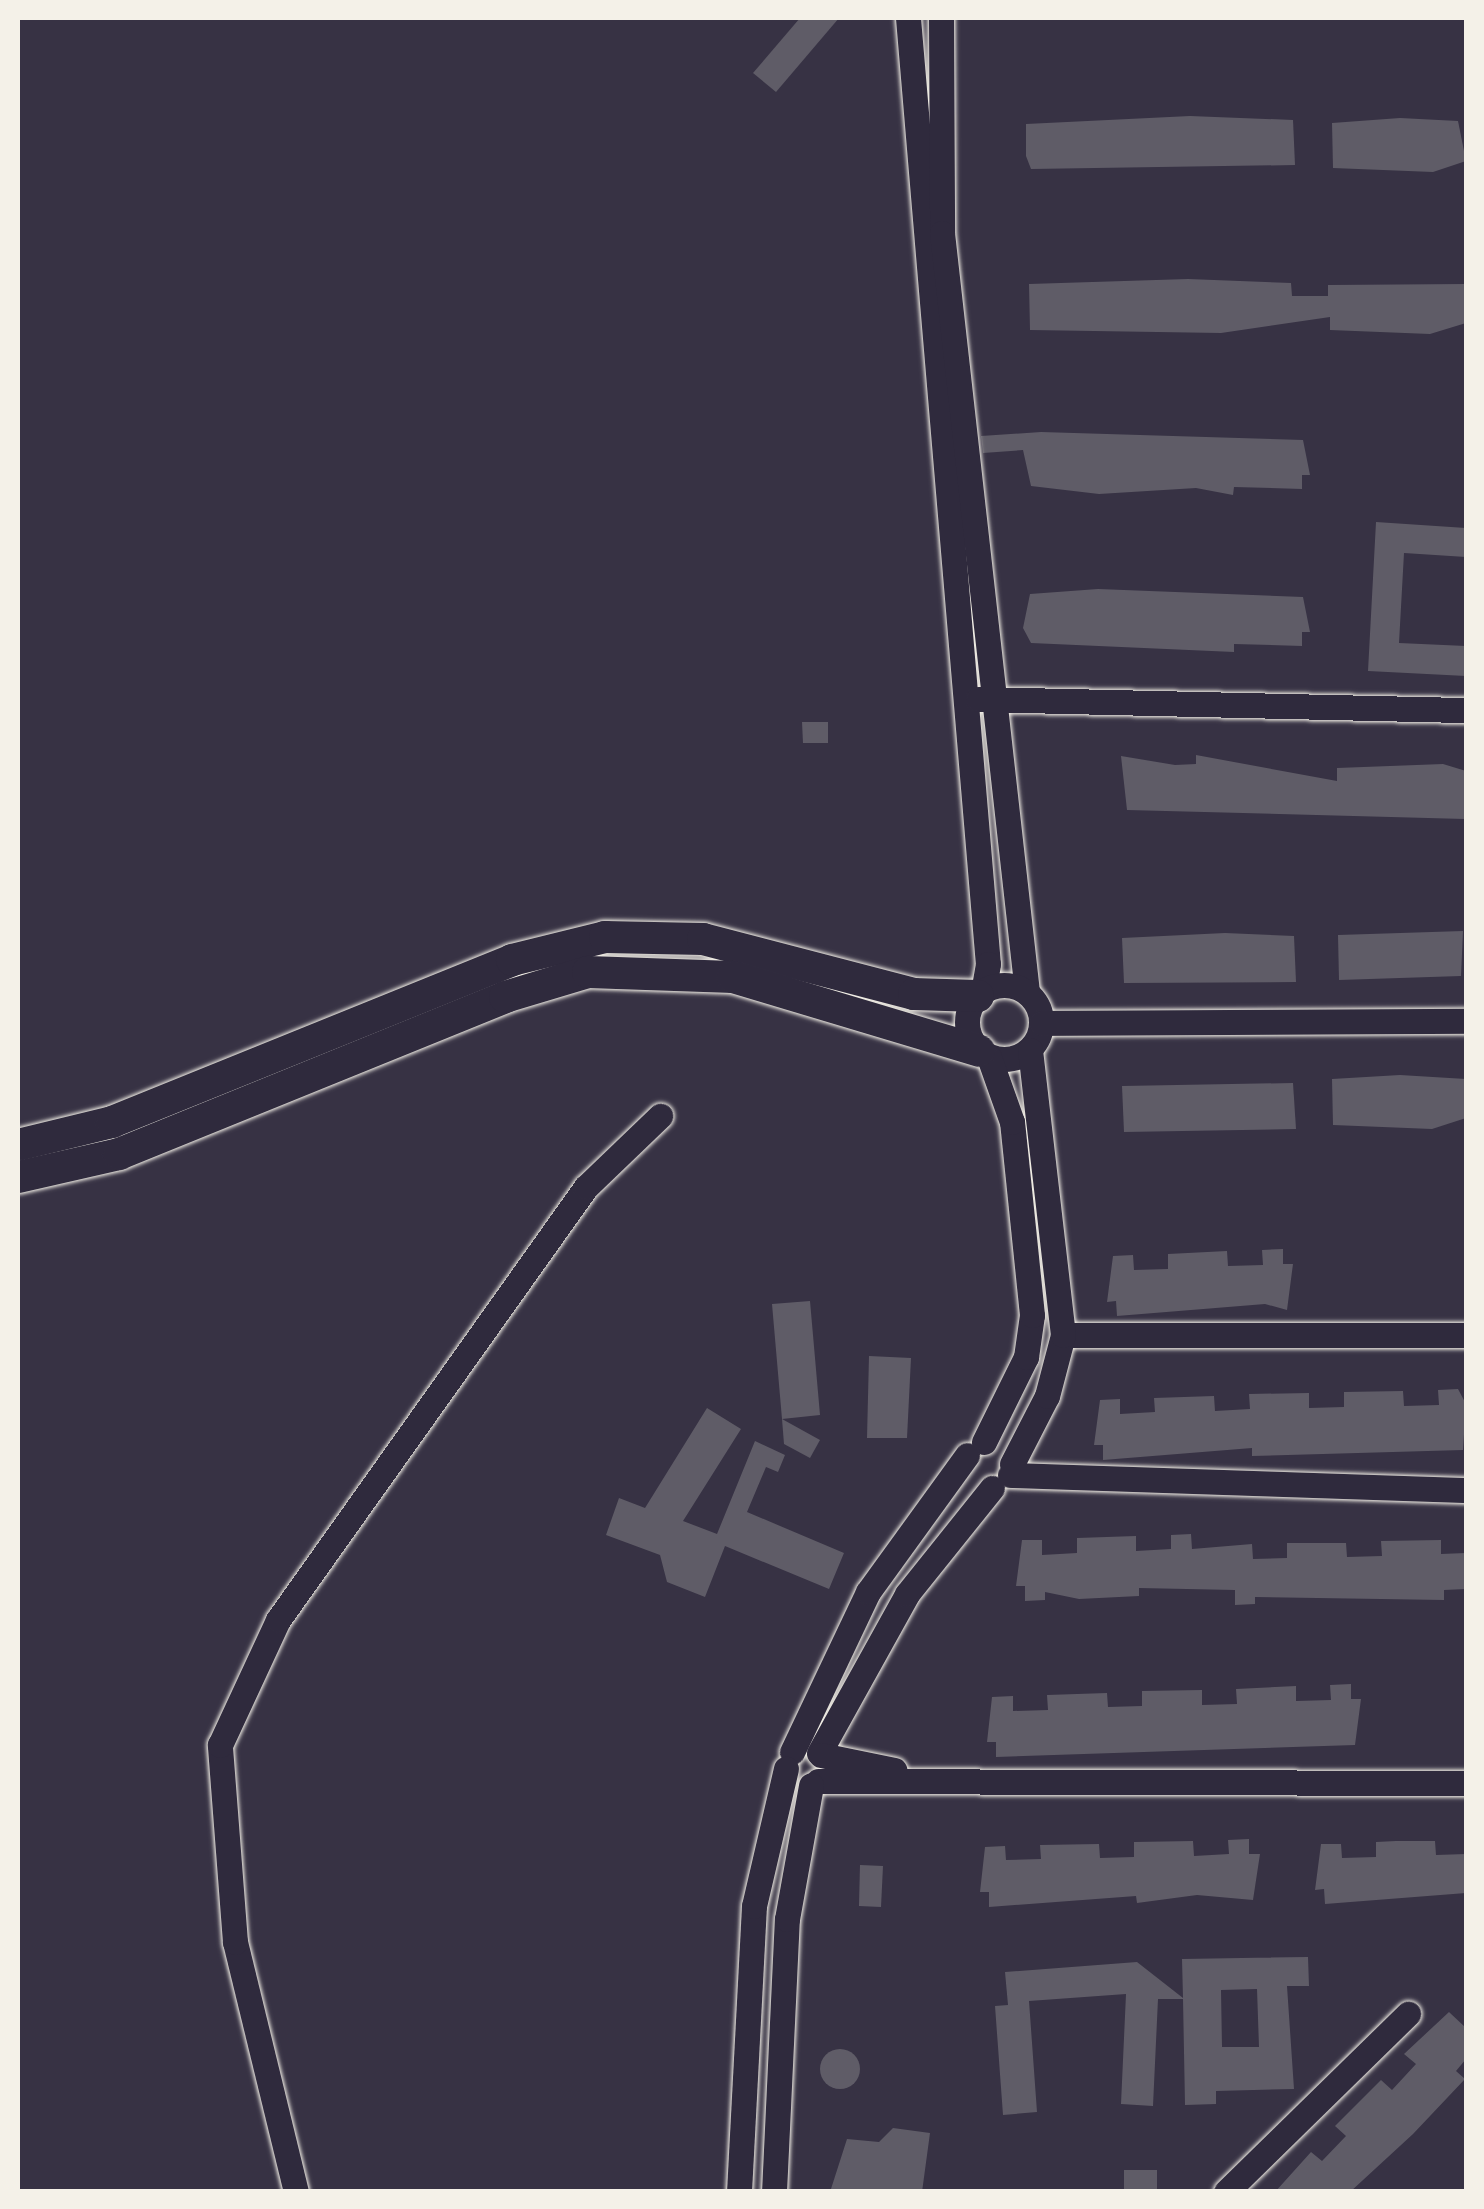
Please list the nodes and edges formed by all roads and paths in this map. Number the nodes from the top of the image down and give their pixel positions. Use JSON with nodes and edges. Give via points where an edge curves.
{"nodes":[{"id":1,"x":908,"y":18,"type":"edge"},
{"id":2,"x":941,"y":18,"type":"edge"},
{"id":3,"x":964,"y":694,"type":"junction"},
{"id":4,"x":991,"y":702,"type":"junction"},
{"id":5,"x":1466,"y":710,"type":"edge"},
{"id":6,"x":1026,"y":992,"type":"junction"},
{"id":7,"x":980,"y":994,"type":"junction"},
{"id":8,"x":1466,"y":1022,"type":"edge"},
{"id":9,"x":1042,"y":1023,"type":"junction"},
{"id":10,"x":1030,"y":1050,"type":"junction"},
{"id":11,"x":984,"y":1054,"type":"junction"},
{"id":12,"x":660,"y":1116,"type":"dead end"},
{"id":13,"x":18,"y":1144,"type":"edge"},
{"id":14,"x":18,"y":1177,"type":"edge"},
{"id":15,"x":1063,"y":1334,"type":"junction"},
{"id":16,"x":1466,"y":1335,"type":"edge"},
{"id":17,"x":975,"y":1449,"type":"junction"},
{"id":18,"x":1005,"y":1476,"type":"junction"},
{"id":19,"x":1466,"y":1490,"type":"edge"},
{"id":20,"x":789,"y":1760,"type":"junction"},
{"id":21,"x":817,"y":1769,"type":"junction"},
{"id":22,"x":1466,"y":1784,"type":"edge"},
{"id":23,"x":1408,"y":2014,"type":"dead end"},
{"id":24,"x":296,"y":2192,"type":"edge"},
{"id":25,"x":739,"y":2192,"type":"edge"},
{"id":26,"x":774,"y":2192,"type":"edge"},
{"id":27,"x":1226,"y":2192,"type":"edge"}],
"edges":[{"from":1,"to":3,"type":"street"},
{"from":2,"to":4,"type":"street","via":[[942,232]]},
{"from":3,"to":4,"type":"street"},
{"from":3,"to":7,"type":"street","via":[[988,964]]},
{"from":4,"to":5,"type":"street"},
{"from":4,"to":6,"type":"street"},
{"from":6,"to":7,"type":"street"},
{"from":6,"to":9,"type":"street"},
{"from":7,"to":11,"type":"street","via":[[967,1018]]},
{"from":7,"to":13,"type":"main road","via":[[914,994],[703,939],[606,937],[512,960],[112,1122]]},
{"from":8,"to":9,"type":"street"},
{"from":9,"to":10,"type":"street"},
{"from":10,"to":11,"type":"street"},
{"from":10,"to":15,"type":"street"},
{"from":11,"to":14,"type":"main road","via":[[733,977],[588,972],[504,997],[119,1154]]},
{"from":11,"to":17,"type":"street","via":[[1012,1122],[1032,1315],[1026,1357]]},
{"from":12,"to":24,"type":"street","via":[[586,1187],[278,1620],[220,1745],[235,1942]]},
{"from":15,"to":16,"type":"street"},
{"from":15,"to":18,"type":"street","via":[[1047,1396]]},
{"from":17,"to":18,"type":"street","via":[[1003,1446]]},
{"from":17,"to":18,"type":"street","via":[[972,1482]]},
{"from":17,"to":20,"type":"street","via":[[868,1592]]},
{"from":18,"to":19,"type":"street"},
{"from":18,"to":21,"type":"street","via":[[907,1594]]},
{"from":20,"to":21,"type":"street"},
{"from":20,"to":21,"type":"street"},
{"from":20,"to":25,"type":"street","via":[[754,1906]]},
{"from":21,"to":22,"type":"street","via":[[942,1780]]},
{"from":21,"to":26,"type":"street","via":[[787,1919]]},
{"from":23,"to":27,"type":"street"}]}
